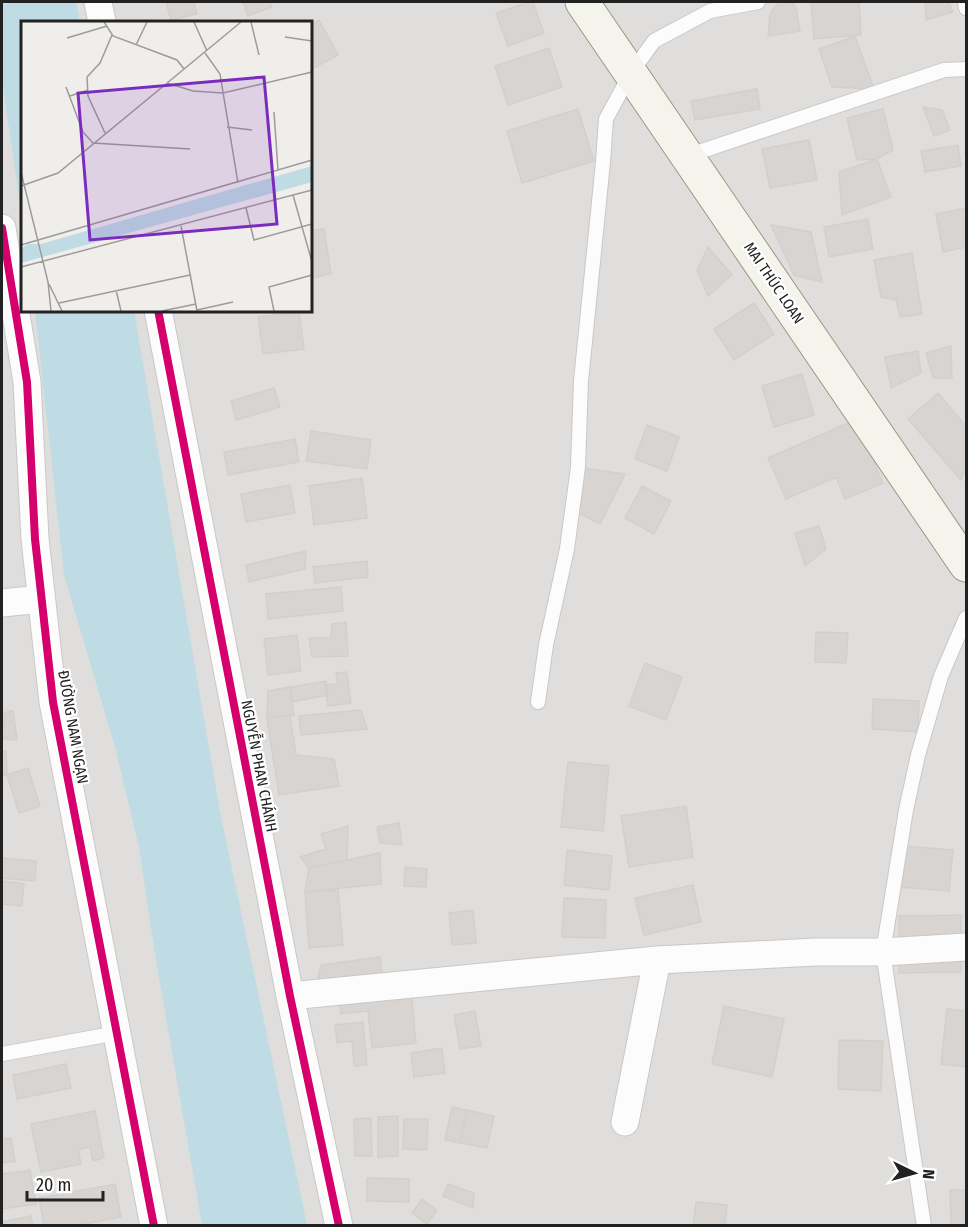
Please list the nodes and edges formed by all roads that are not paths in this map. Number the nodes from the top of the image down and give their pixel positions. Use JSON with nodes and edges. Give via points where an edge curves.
{"nodes":[{"id":1,"x":98,"y":2,"type":"edge"},
{"id":2,"x":582,"y":2,"type":"edge"},
{"id":3,"x":758,"y":2,"type":"edge"},
{"id":4,"x":965,"y":2,"type":"edge"},
{"id":5,"x":966,"y":8,"type":"edge"},
{"id":6,"x":102,"y":21,"type":"edge"},
{"id":7,"x":966,"y":69,"type":"edge"},
{"id":8,"x":631,"y":73,"type":"junction"},
{"id":9,"x":687,"y":156,"type":"junction"},
{"id":10,"x":2,"y":228,"type":"edge"},
{"id":11,"x":158,"y":312,"type":"edge"},
{"id":12,"x":966,"y":564,"type":"edge"},
{"id":13,"x":41,"y":599,"type":"junction"},
{"id":14,"x":2,"y":603,"type":"edge"},
{"id":15,"x":966,"y":618,"type":"edge"},
{"id":16,"x":538,"y":702,"type":"dead end"},
{"id":17,"x":966,"y":947,"type":"edge"},
{"id":18,"x":884,"y":952,"type":"junction"},
{"id":19,"x":657,"y":960,"type":"junction"},
{"id":20,"x":290,"y":996,"type":"junction"},
{"id":21,"x":117,"y":1033,"type":"junction"},
{"id":22,"x":2,"y":1054,"type":"edge"},
{"id":23,"x":625,"y":1122,"type":"dead end"},
{"id":24,"x":154,"y":1226,"type":"edge"},
{"id":25,"x":339,"y":1226,"type":"edge"},
{"id":26,"x":924,"y":1226,"type":"edge"}],
"edges":[{"from":1,"to":6,"type":"street"},
{"from":2,"to":8,"type":"main road","name":"MAI THÚC LOAN"},
{"from":3,"to":8,"type":"lane","via":[[710,11],[654,41]]},
{"from":4,"to":5,"type":"lane"},
{"from":7,"to":9,"type":"lane","via":[[944,70]]},
{"from":8,"to":9,"type":"main road","name":"MAI THÚC LOAN"},
{"from":8,"to":16,"type":"lane","via":[[606,119],[581,381],[578,466],[567,549]]},
{"from":9,"to":12,"type":"main road","name":"MAI THÚC LOAN"},
{"from":10,"to":13,"type":"street","name":"ĐƯỜNG NAM NGẠN","via":[[27,382]]},
{"from":11,"to":20,"type":"street","name":"NGUYỄN PHAN CHÁNH"},
{"from":13,"to":14,"type":"street"},
{"from":13,"to":21,"type":"street","name":"ĐƯỜNG NAM NGẠN","via":[[53,702]]},
{"from":15,"to":18,"type":"lane","via":[[941,676],[918,755]]},
{"from":17,"to":18,"type":"street"},
{"from":18,"to":19,"type":"street"},
{"from":18,"to":26,"type":"lane"},
{"from":19,"to":20,"type":"street"},
{"from":19,"to":23,"type":"street"},
{"from":20,"to":25,"type":"street","name":"NGUYỄN PHAN CHÁNH"},
{"from":21,"to":22,"type":"lane"},
{"from":21,"to":24,"type":"street","name":"ĐƯỜNG NAM NGẠN"}]}
